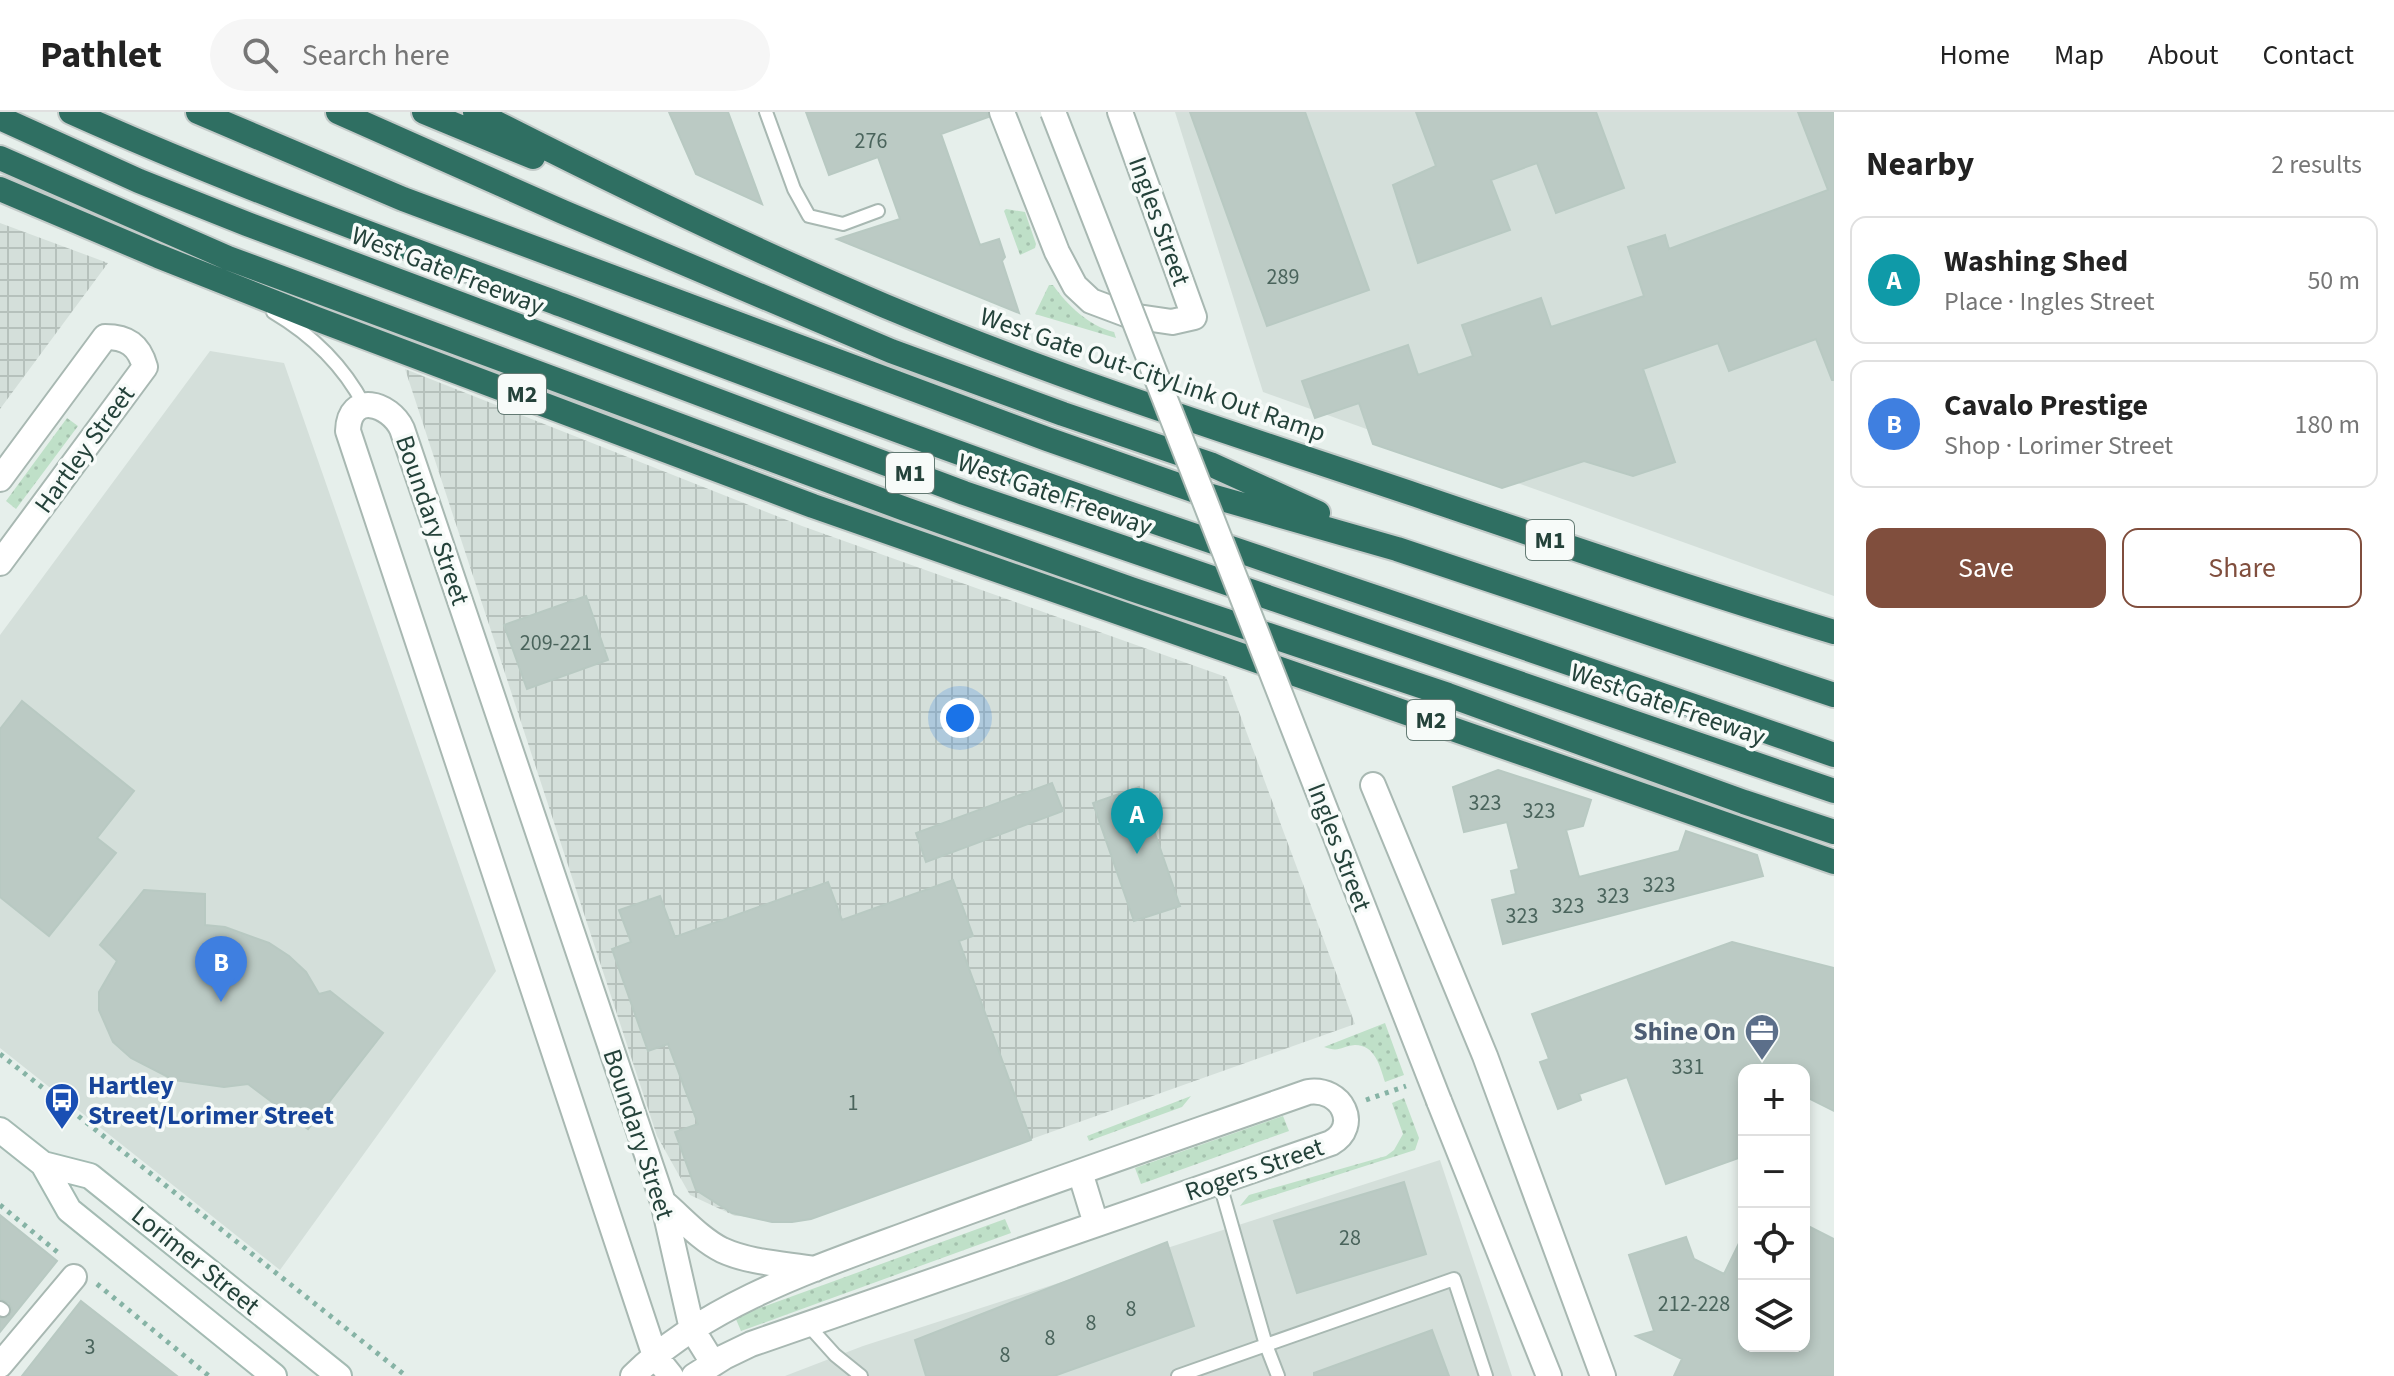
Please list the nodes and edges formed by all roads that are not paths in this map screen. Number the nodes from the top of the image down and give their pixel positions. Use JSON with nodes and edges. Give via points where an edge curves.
{"nodes":[{"id":1,"x":71,"y":112,"type":"edge"},
{"id":2,"x":198,"y":112,"type":"edge"},
{"id":3,"x":338,"y":112,"type":"edge"},
{"id":4,"x":424,"y":112,"type":"edge"},
{"id":5,"x":475,"y":112,"type":"edge"},
{"id":6,"x":766,"y":112,"type":"edge"},
{"id":7,"x":1002,"y":112,"type":"edge"},
{"id":8,"x":1053,"y":112,"type":"edge"},
{"id":9,"x":1120,"y":112,"type":"edge"},
{"id":10,"x":0,"y":118,"type":"edge"},
{"id":11,"x":0,"y":158,"type":"edge"},
{"id":12,"x":0,"y":189,"type":"edge"},
{"id":13,"x":642,"y":198,"type":"junction"},
{"id":14,"x":878,"y":211,"type":"dead end"},
{"id":15,"x":213,"y":278,"type":"junction"},
{"id":16,"x":364,"y":405,"type":"junction"},
{"id":17,"x":0,"y":479,"type":"edge"},
{"id":18,"x":1397,"y":549,"type":"junction"},
{"id":19,"x":0,"y":563,"type":"edge"},
{"id":20,"x":1834,"y":632,"type":"edge"},
{"id":21,"x":1834,"y":695,"type":"edge"},
{"id":22,"x":1834,"y":755,"type":"edge"},
{"id":23,"x":1373,"y":785,"type":"dead end"},
{"id":24,"x":1834,"y":791,"type":"edge"},
{"id":25,"x":1834,"y":832,"type":"edge"},
{"id":26,"x":1834,"y":862,"type":"edge"},
{"id":27,"x":0,"y":1130,"type":"edge"},
{"id":28,"x":43,"y":1164,"type":"junction"},
{"id":29,"x":1080,"y":1172,"type":"junction"},
{"id":30,"x":1219,"y":1181,"type":"junction"},
{"id":31,"x":663,"y":1202,"type":"junction"},
{"id":32,"x":1096,"y":1224,"type":"junction"},
{"id":33,"x":815,"y":1269,"type":"junction"},
{"id":34,"x":76,"y":1271,"type":"road end"},
{"id":35,"x":808,"y":1325,"type":"junction"},
{"id":36,"x":692,"y":1329,"type":"junction"},
{"id":37,"x":1266,"y":1345,"type":"junction"},
{"id":38,"x":655,"y":1356,"type":"junction"},
{"id":39,"x":0,"y":1365,"type":"edge"},
{"id":40,"x":704,"y":1370,"type":"edge"},
{"id":41,"x":274,"y":1376,"type":"edge"},
{"id":42,"x":339,"y":1376,"type":"edge"},
{"id":43,"x":633,"y":1376,"type":"edge"},
{"id":44,"x":671,"y":1376,"type":"edge"},
{"id":45,"x":861,"y":1376,"type":"edge"},
{"id":46,"x":1178,"y":1376,"type":"edge"},
{"id":47,"x":1278,"y":1376,"type":"edge"},
{"id":48,"x":1486,"y":1376,"type":"edge"},
{"id":49,"x":1549,"y":1376,"type":"edge"},
{"id":50,"x":1603,"y":1376,"type":"edge"}],
"edges":[{"from":1,"to":22,"type":"highway","via":[[264,193],[919,438]]},
{"from":2,"to":18,"type":"highway","name":"West Gate Freeway","number":"M1","via":[[403,199],[1047,439],[1201,493]]},
{"from":3,"to":18,"type":"highway","via":[[891,351],[1210,464]]},
{"from":4,"to":13,"type":"highway"},
{"from":5,"to":13,"type":"highway","name":"West Gate Out-CityLink Out Ramp","number":"M1"},
{"from":6,"to":14,"type":"lane","via":[[809,216],[843,224]]},
{"from":7,"to":9,"type":"street","name":"Ingles Street","via":[[1075,286],[1091,301],[1122,314],[1162,322],[1188,320],[1194,317]]},
{"from":8,"to":49,"type":"street","name":"Ingles Street","bridge":true},
{"from":10,"to":24,"type":"highway","name":"West Gate Freeway","number":"M1","via":[[247,224],[936,483]]},
{"from":11,"to":25,"type":"highway","via":[[228,258],[890,504]]},
{"from":12,"to":15,"type":"highway","number":"M2"},
{"from":13,"to":20,"type":"highway","name":"West Gate Out-CityLink Out Ramp","number":"M1","via":[[886,307],[1073,380]]},
{"from":15,"to":16,"type":"lane","via":[[301,330],[344,371]]},
{"from":15,"to":26,"type":"highway","number":"M2","via":[[843,516]]},
{"from":16,"to":31,"type":"street","name":"Boundary Street","via":[[386,410],[402,429]]},
{"from":16,"to":38,"type":"street","name":"Boundary Street","via":[[352,411],[348,431]]},
{"from":17,"to":19,"type":"street","name":"Hartley Street","via":[[105,337],[121,337],[141,352],[145,367]]},
{"from":18,"to":21,"type":"highway","name":"West Gate Freeway","number":"M1"},
{"from":23,"to":50,"type":"street","name":"Ingles Street","via":[[1485,1056]]},
{"from":27,"to":28,"type":"street","name":"Lorimer Street"},
{"from":28,"to":41,"type":"street","name":"Lorimer Street","via":[[69,1210]]},
{"from":28,"to":42,"type":"street","name":"Lorimer Street","via":[[90,1176]]},
{"from":29,"to":30,"type":"street","name":"Rogers Street","via":[[1308,1092],[1326,1092],[1341,1104],[1346,1123],[1335,1140]]},
{"from":29,"to":32,"type":"street"},
{"from":29,"to":33,"type":"street","name":"Rogers Street"},
{"from":30,"to":32,"type":"street","name":"Rogers Street"},
{"from":30,"to":37,"type":"lane"},
{"from":31,"to":33,"type":"street","via":[[721,1249]]},
{"from":31,"to":36,"type":"street","name":"Boundary Street"},
{"from":32,"to":35,"type":"street","name":"Rogers Street"},
{"from":33,"to":36,"type":"street","name":"Rogers Street"},
{"from":34,"to":39,"type":"street"},
{"from":35,"to":40,"type":"street","name":"Rogers Street","via":[[751,1344]]},
{"from":35,"to":45,"type":"lane"},
{"from":36,"to":38,"type":"street","name":"Rogers Street"},
{"from":36,"to":40,"type":"street","name":"Boundary Street"},
{"from":37,"to":46,"type":"lane"},
{"from":37,"to":47,"type":"lane"},
{"from":37,"to":48,"type":"lane","via":[[1454,1279]]},
{"from":38,"to":43,"type":"street","name":"Rogers Street"},
{"from":38,"to":44,"type":"street","name":"Boundary Street"}]}
